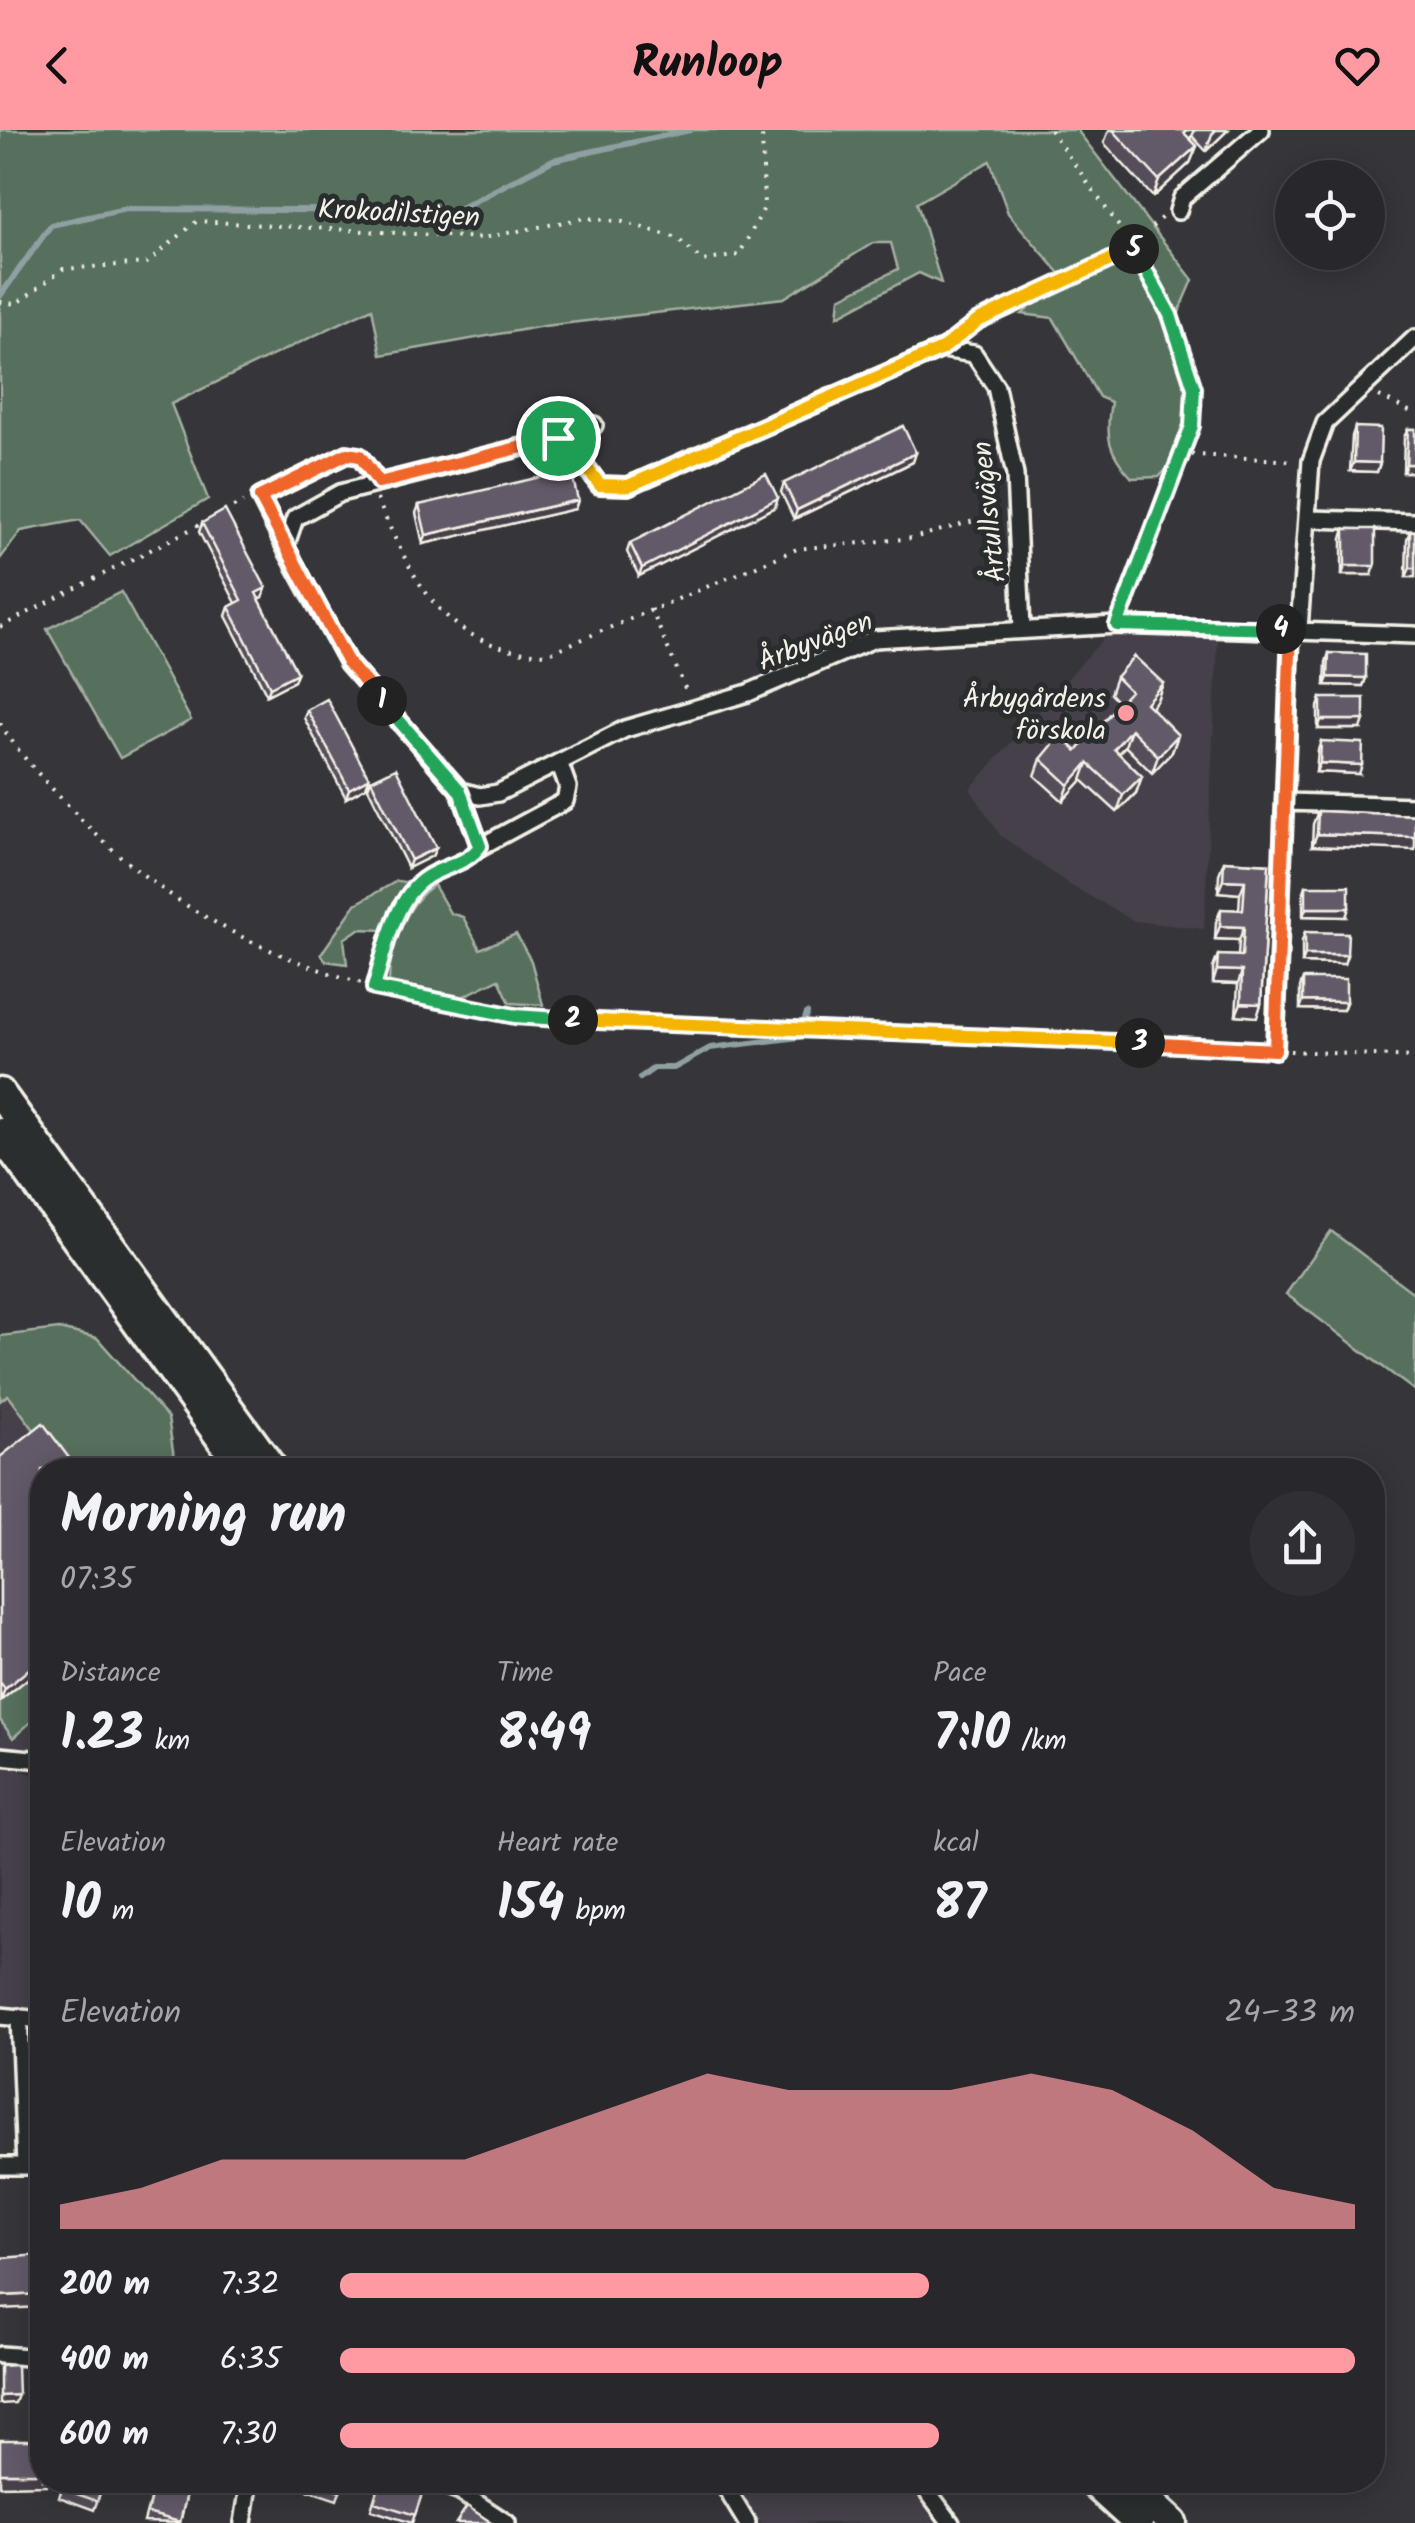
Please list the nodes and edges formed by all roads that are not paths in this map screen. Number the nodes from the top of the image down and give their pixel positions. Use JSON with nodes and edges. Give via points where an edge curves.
{"nodes":[{"id":1,"x":1260,"y":130,"type":"edge"},
{"id":2,"x":1180,"y":205,"type":"road end"},
{"id":3,"x":1415,"y":338,"type":"edge"},
{"id":4,"x":594,"y":425,"type":"dead end"},
{"id":5,"x":558,"y":438,"type":"junction"},
{"id":6,"x":375,"y":484,"type":"junction"},
{"id":7,"x":1310,"y":519,"type":"junction"},
{"id":8,"x":1415,"y":522,"type":"edge"},
{"id":9,"x":285,"y":547,"type":"junction"},
{"id":10,"x":1022,"y":628,"type":"junction"},
{"id":11,"x":1295,"y":629,"type":"junction"},
{"id":12,"x":1415,"y":635,"type":"edge"},
{"id":13,"x":559,"y":762,"type":"junction"},
{"id":14,"x":460,"y":791,"type":"junction"},
{"id":15,"x":1287,"y":802,"type":"junction"},
{"id":16,"x":1415,"y":806,"type":"edge"},
{"id":17,"x":1275,"y":1050,"type":"road end"},
{"id":18,"x":0,"y":1094,"type":"edge"},
{"id":19,"x":0,"y":1133,"type":"edge"},
{"id":20,"x":235,"y":1458,"type":"edge"},
{"id":21,"x":264,"y":1458,"type":"edge"},
{"id":22,"x":0,"y":1756,"type":"edge"},
{"id":23,"x":30,"y":1759,"type":"edge"},
{"id":24,"x":0,"y":2016,"type":"edge"},
{"id":25,"x":19,"y":2017,"type":"junction"},
{"id":26,"x":30,"y":2018,"type":"edge"},
{"id":27,"x":24,"y":2165,"type":"junction"},
{"id":28,"x":30,"y":2165,"type":"edge"},
{"id":29,"x":0,"y":2166,"type":"edge"},
{"id":30,"x":0,"y":2355,"type":"edge"},
{"id":31,"x":30,"y":2357,"type":"edge"},
{"id":32,"x":248,"y":2493,"type":"edge"},
{"id":33,"x":461,"y":2493,"type":"edge"},
{"id":34,"x":729,"y":2493,"type":"edge"},
{"id":35,"x":929,"y":2493,"type":"edge"},
{"id":36,"x":1105,"y":2493,"type":"edge"},
{"id":37,"x":1139,"y":2493,"type":"edge"},
{"id":38,"x":243,"y":2523,"type":"edge"},
{"id":39,"x":506,"y":2523,"type":"edge"},
{"id":40,"x":747,"y":2523,"type":"edge"},
{"id":41,"x":951,"y":2523,"type":"edge"},
{"id":42,"x":1138,"y":2523,"type":"edge"},
{"id":43,"x":1172,"y":2523,"type":"edge"}],
"edges":[{"from":1,"to":2,"type":"street"},
{"from":3,"to":7,"type":"street","via":[[1324,423],[1311,461]]},
{"from":4,"to":5,"type":"street"},
{"from":5,"to":6,"type":"street"},
{"from":5,"to":10,"type":"street","name":"Årtullsvägen","via":[[600,485],[628,486],[942,349],[974,354],[996,387],[1017,509]]},
{"from":6,"to":9,"type":"street","via":[[340,493],[295,518]]},
{"from":6,"to":9,"type":"street","via":[[360,456],[347,454],[260,497]]},
{"from":7,"to":8,"type":"street"},
{"from":7,"to":11,"type":"street"},
{"from":9,"to":14,"type":"street","via":[[348,663]]},
{"from":10,"to":11,"type":"street","name":"Årbyvägen"},
{"from":10,"to":13,"type":"street","name":"Årbyvägen","via":[[874,639],[748,693],[625,729]]},
{"from":11,"to":12,"type":"street","name":"Årbyvägen"},
{"from":11,"to":15,"type":"street"},
{"from":13,"to":14,"type":"street","name":"Årbyvägen","via":[[498,793]]},
{"from":13,"to":14,"type":"street","via":[[568,787],[565,802],[480,846]]},
{"from":15,"to":16,"type":"street"},
{"from":15,"to":17,"type":"street"},
{"from":18,"to":21,"type":"highway"},
{"from":19,"to":20,"type":"highway"},
{"from":22,"to":23,"type":"street"},
{"from":24,"to":25,"type":"street"},
{"from":25,"to":26,"type":"street"},
{"from":25,"to":27,"type":"street"},
{"from":27,"to":28,"type":"street"},
{"from":27,"to":29,"type":"street"},
{"from":30,"to":31,"type":"street"},
{"from":32,"to":38,"type":"street"},
{"from":33,"to":39,"type":"street"},
{"from":34,"to":40,"type":"street"},
{"from":35,"to":41,"type":"street"},
{"from":36,"to":42,"type":"highway"},
{"from":37,"to":43,"type":"highway"}]}
